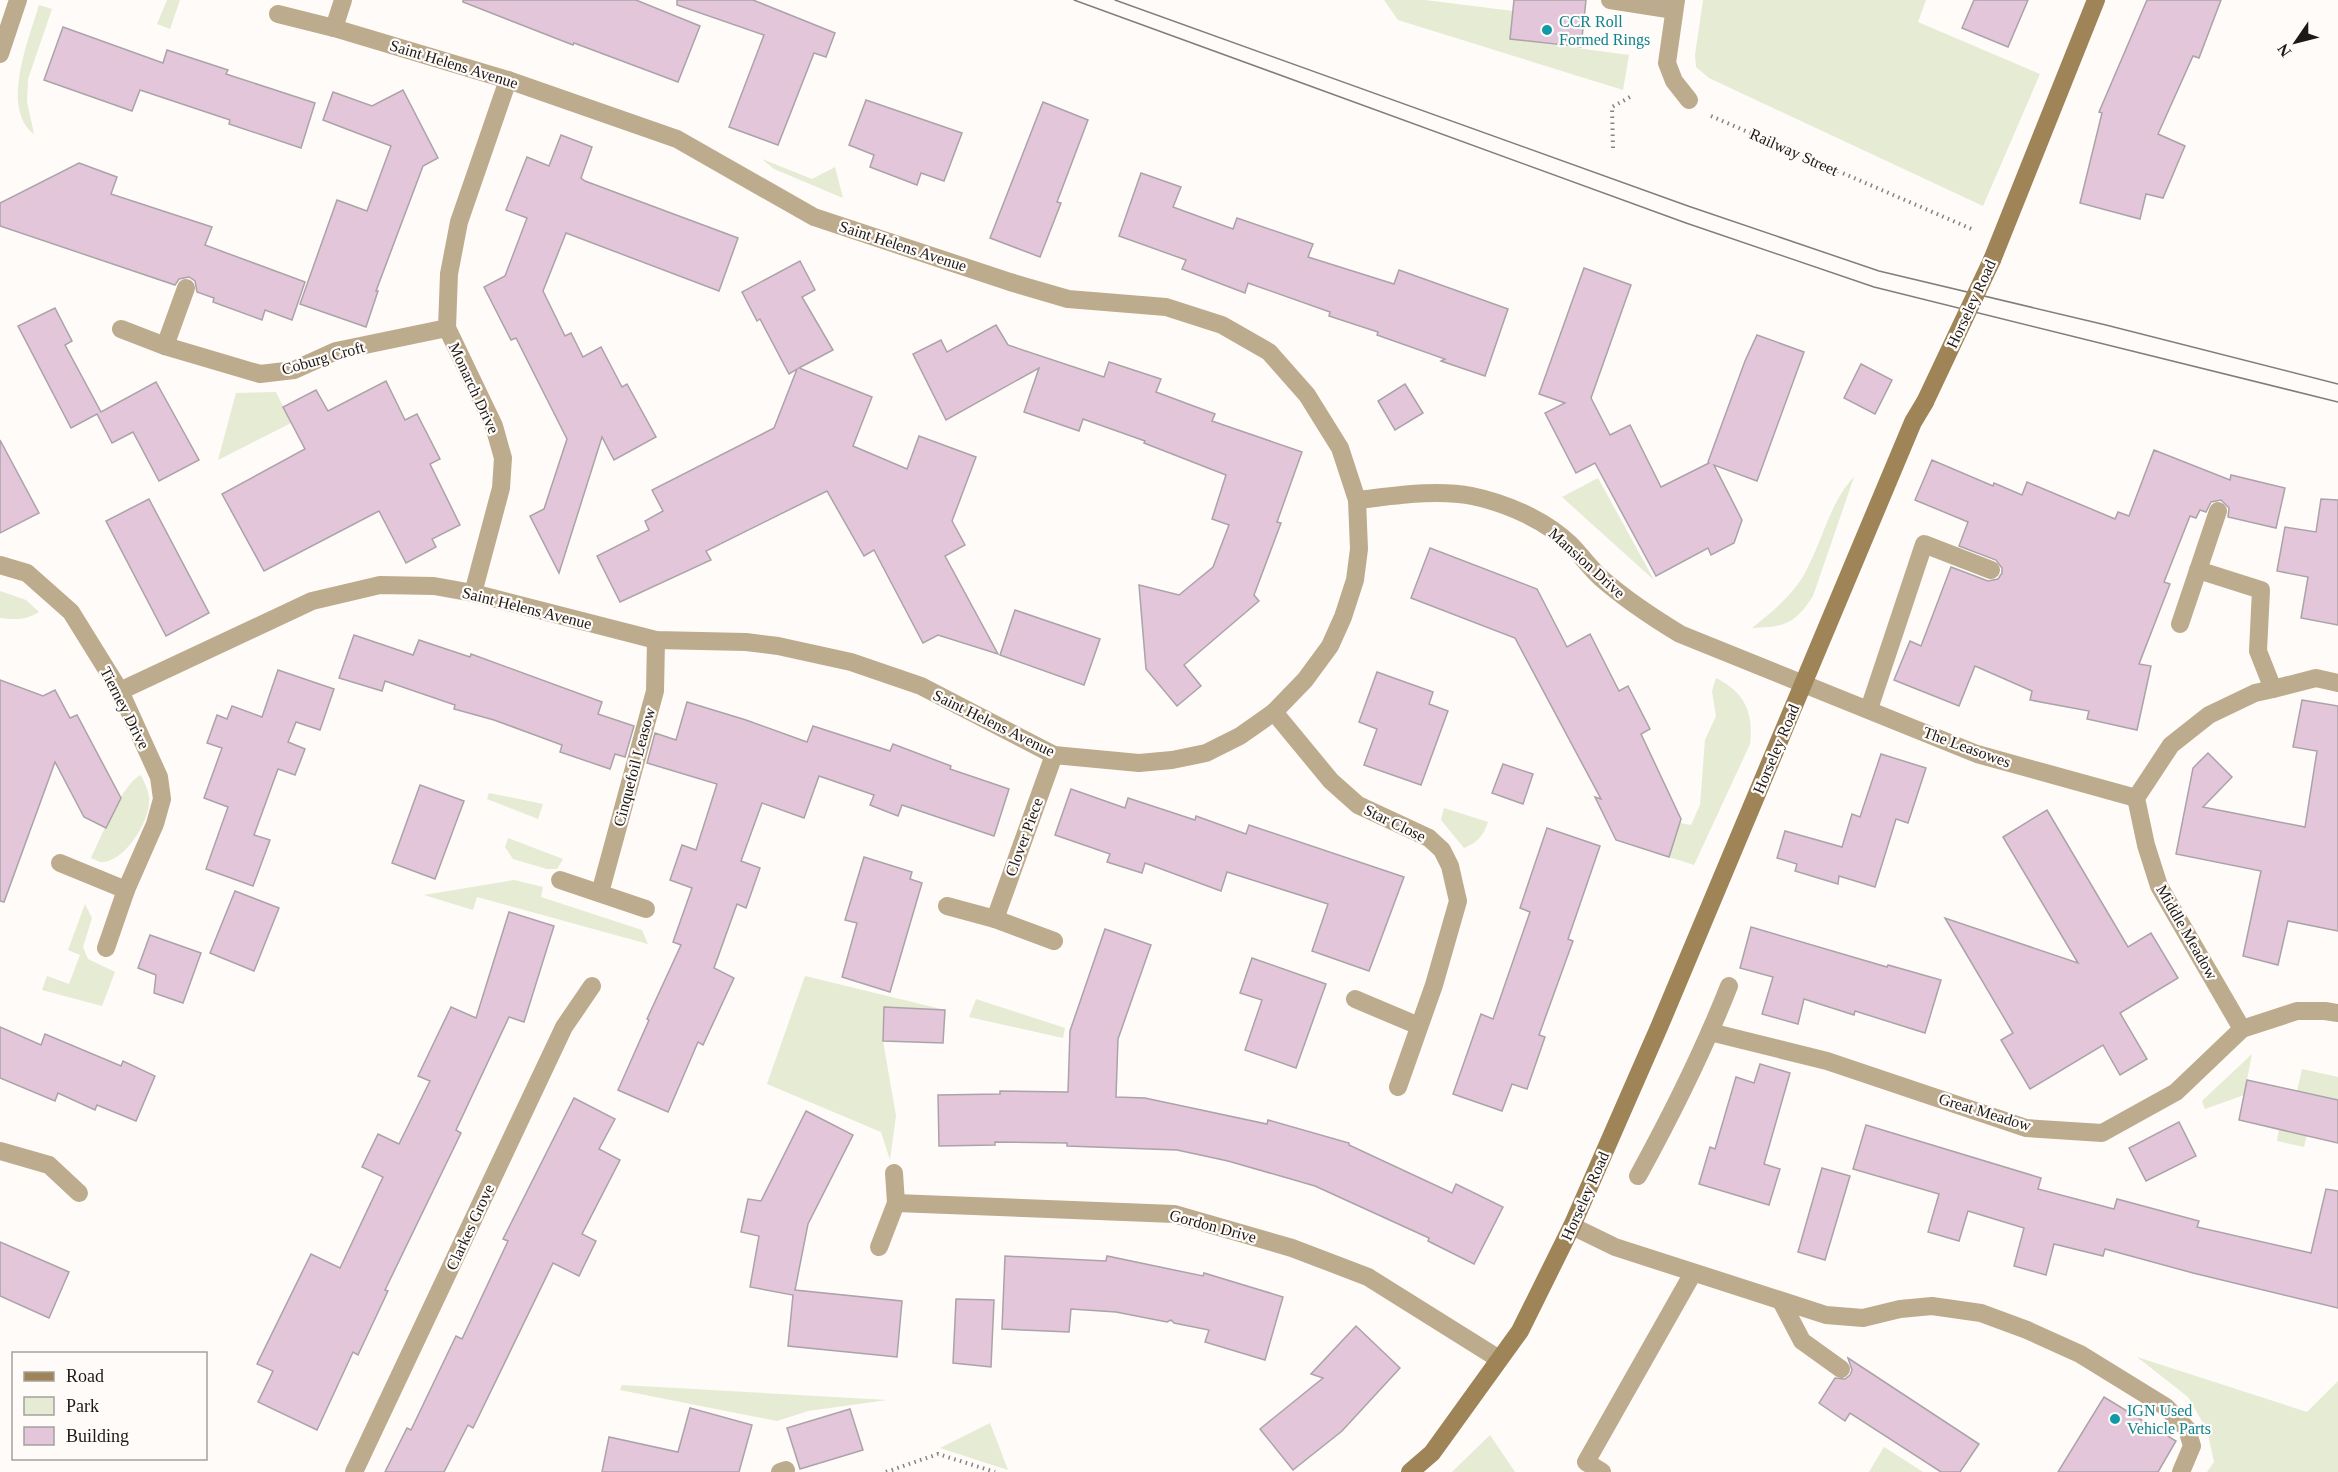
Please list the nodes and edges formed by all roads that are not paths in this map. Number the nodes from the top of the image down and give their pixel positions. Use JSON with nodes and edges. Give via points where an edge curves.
{"nodes":[{"id":1,"x":18,"y":0,"type":"edge"},
{"id":2,"x":343,"y":0,"type":"edge"},
{"id":3,"x":1610,"y":0,"type":"edge"},
{"id":4,"x":2096,"y":0,"type":"edge"},
{"id":5,"x":1675,"y":5,"type":"edge"},
{"id":6,"x":278,"y":14,"type":"dead end"},
{"id":7,"x":334,"y":28,"type":"junction"},
{"id":8,"x":0,"y":54,"type":"edge"},
{"id":9,"x":508,"y":80,"type":"junction"},
{"id":10,"x":1689,"y":100,"type":"road end"},
{"id":11,"x":186,"y":288,"type":"dead end"},
{"id":12,"x":447,"y":328,"type":"junction"},
{"id":13,"x":121,"y":329,"type":"dead end"},
{"id":14,"x":165,"y":345,"type":"junction"},
{"id":15,"x":1357,"y":500,"type":"junction"},
{"id":16,"x":2218,"y":511,"type":"dead end"},
{"id":17,"x":0,"y":565,"type":"edge"},
{"id":18,"x":1991,"y":570,"type":"dead end"},
{"id":19,"x":2198,"y":570,"type":"junction"},
{"id":20,"x":473,"y":593,"type":"junction"},
{"id":21,"x":2180,"y":624,"type":"dead end"},
{"id":22,"x":656,"y":640,"type":"junction"},
{"id":23,"x":1804,"y":683,"type":"junction"},
{"id":24,"x":2338,"y":683,"type":"edge"},
{"id":25,"x":2273,"y":688,"type":"junction"},
{"id":26,"x":120,"y":692,"type":"junction"},
{"id":27,"x":1869,"y":709,"type":"junction"},
{"id":28,"x":1274,"y":712,"type":"junction"},
{"id":29,"x":1053,"y":755,"type":"junction"},
{"id":30,"x":2136,"y":798,"type":"junction"},
{"id":31,"x":60,"y":863,"type":"dead end"},
{"id":32,"x":560,"y":880,"type":"dead end"},
{"id":33,"x":126,"y":890,"type":"junction"},
{"id":34,"x":600,"y":893,"type":"junction"},
{"id":35,"x":947,"y":906,"type":"dead end"},
{"id":36,"x":646,"y":909,"type":"dead end"},
{"id":37,"x":995,"y":919,"type":"junction"},
{"id":38,"x":1054,"y":941,"type":"dead end"},
{"id":39,"x":106,"y":948,"type":"dead end"},
{"id":40,"x":592,"y":986,"type":"dead end"},
{"id":41,"x":1729,"y":986,"type":"dead end"},
{"id":42,"x":1355,"y":999,"type":"dead end"},
{"id":43,"x":2338,"y":1013,"type":"edge"},
{"id":44,"x":1419,"y":1026,"type":"junction"},
{"id":45,"x":2242,"y":1029,"type":"junction"},
{"id":46,"x":1710,"y":1032,"type":"junction"},
{"id":47,"x":1398,"y":1087,"type":"dead end"},
{"id":48,"x":0,"y":1151,"type":"edge"},
{"id":49,"x":894,"y":1173,"type":"dead end"},
{"id":50,"x":1638,"y":1176,"type":"dead end"},
{"id":51,"x":79,"y":1193,"type":"dead end"},
{"id":52,"x":896,"y":1203,"type":"junction"},
{"id":53,"x":1572,"y":1226,"type":"junction"},
{"id":54,"x":879,"y":1248,"type":"dead end"},
{"id":55,"x":1693,"y":1273,"type":"junction"},
{"id":56,"x":1780,"y":1301,"type":"junction"},
{"id":57,"x":1499,"y":1359,"type":"junction"},
{"id":58,"x":1841,"y":1369,"type":"dead end"},
{"id":59,"x":354,"y":1472,"type":"edge"},
{"id":60,"x":1410,"y":1472,"type":"edge"},
{"id":61,"x":1602,"y":1472,"type":"edge"},
{"id":62,"x":2181,"y":1472,"type":"edge"}],
"edges":[{"from":1,"to":8,"type":"street"},
{"from":2,"to":7,"type":"street"},
{"from":3,"to":5,"type":"street"},
{"from":4,"to":23,"type":"street","name":"Horseley Road","bridge":true,"via":[[2000,242],[1912,422]]},
{"from":5,"to":10,"type":"street","via":[[1667,63],[1674,81]]},
{"from":6,"to":7,"type":"street","name":"Saint Helens Avenue"},
{"from":7,"to":9,"type":"street","name":"Saint Helens Avenue"},
{"from":9,"to":12,"type":"street","name":"Monarch Drive","via":[[459,222],[449,274]]},
{"from":9,"to":15,"type":"street","name":"Saint Helens Avenue","via":[[677,139],[814,217],[1068,299],[1167,307],[1222,325],[1269,352],[1307,395],[1340,448]]},
{"from":11,"to":14,"type":"street"},
{"from":12,"to":14,"type":"street","name":"Coburg Croft","via":[[336,351],[294,369],[260,374]]},
{"from":12,"to":20,"type":"street","name":"Monarch Drive","via":[[494,426],[503,458],[501,488]]},
{"from":13,"to":14,"type":"street","name":"Coburg Croft"},
{"from":15,"to":23,"type":"street","name":"Mansion Drive","via":[[1425,494],[1470,495],[1497,502],[1535,519],[1568,543],[1599,576],[1639,609],[1680,634]]},
{"from":15,"to":28,"type":"street","name":"Saint Helens Avenue","via":[[1359,549],[1355,580],[1343,617],[1330,646]]},
{"from":16,"to":19,"type":"street"},
{"from":17,"to":26,"type":"street","name":"Tierney Drive","via":[[27,573],[70,612]]},
{"from":18,"to":27,"type":"street","via":[[1924,544]]},
{"from":19,"to":21,"type":"street"},
{"from":19,"to":25,"type":"street","via":[[2261,590],[2258,651]]},
{"from":20,"to":22,"type":"street","name":"Saint Helens Avenue"},
{"from":20,"to":26,"type":"street","name":"Saint Helens Avenue","via":[[434,585],[380,585],[312,601]]},
{"from":22,"to":29,"type":"street","name":"Saint Helens Avenue","via":[[746,642],[851,662],[921,686]]},
{"from":22,"to":34,"type":"street","name":"Cinquefoil Leasow","via":[[655,691]]},
{"from":23,"to":27,"type":"street","name":"The Leasowes"},
{"from":23,"to":53,"type":"street","name":"Horseley Road"},
{"from":24,"to":25,"type":"street","via":[[2316,678]]},
{"from":25,"to":30,"type":"street","via":[[2209,715],[2171,745]]},
{"from":26,"to":33,"type":"street","name":"Tierney Drive","via":[[159,777],[162,799]]},
{"from":27,"to":30,"type":"street","name":"The Leasowes","via":[[1977,754]]},
{"from":28,"to":29,"type":"street","name":"Saint Helens Avenue","via":[[1206,753],[1172,760],[1138,763]]},
{"from":28,"to":44,"type":"street","name":"Star Close","via":[[1331,781],[1358,805],[1429,838],[1442,850],[1450,866],[1458,901]]},
{"from":29,"to":37,"type":"street","name":"Clover Piece"},
{"from":30,"to":45,"type":"street","name":"Middle Meadow","via":[[2159,886]]},
{"from":31,"to":33,"type":"street"},
{"from":32,"to":34,"type":"street"},
{"from":33,"to":39,"type":"street","name":"Tierney Drive"},
{"from":34,"to":36,"type":"street"},
{"from":35,"to":37,"type":"street"},
{"from":37,"to":38,"type":"street"},
{"from":40,"to":59,"type":"street","name":"Clarkes Grove","via":[[564,1027]]},
{"from":41,"to":46,"type":"street"},
{"from":42,"to":44,"type":"street"},
{"from":43,"to":45,"type":"street","name":"Great Meadow","via":[[2297,1011]]},
{"from":44,"to":47,"type":"street","name":"Star Close"},
{"from":45,"to":46,"type":"street","name":"Great Meadow","via":[[2176,1092],[2102,1133],[2026,1128],[1827,1061]]},
{"from":46,"to":50,"type":"street","via":[[1673,1113]]},
{"from":48,"to":51,"type":"street","via":[[49,1165]]},
{"from":49,"to":52,"type":"street"},
{"from":52,"to":54,"type":"street"},
{"from":52,"to":57,"type":"street","name":"Gordon Drive","via":[[1174,1214],[1292,1248],[1368,1277]]},
{"from":53,"to":55,"type":"street","via":[[1614,1247]]},
{"from":53,"to":57,"type":"street","name":"Horseley Road","via":[[1520,1331]]},
{"from":55,"to":56,"type":"street"},
{"from":55,"to":61,"type":"street","via":[[1586,1462]]},
{"from":56,"to":58,"type":"street","via":[[1802,1341]]},
{"from":56,"to":62,"type":"street","via":[[1826,1315],[1863,1318],[1932,1306],[1981,1313],[2027,1330],[2080,1354],[2166,1407],[2187,1429],[2192,1446]]},
{"from":57,"to":60,"type":"street","name":"Horseley Road","via":[[1432,1453]]}]}
